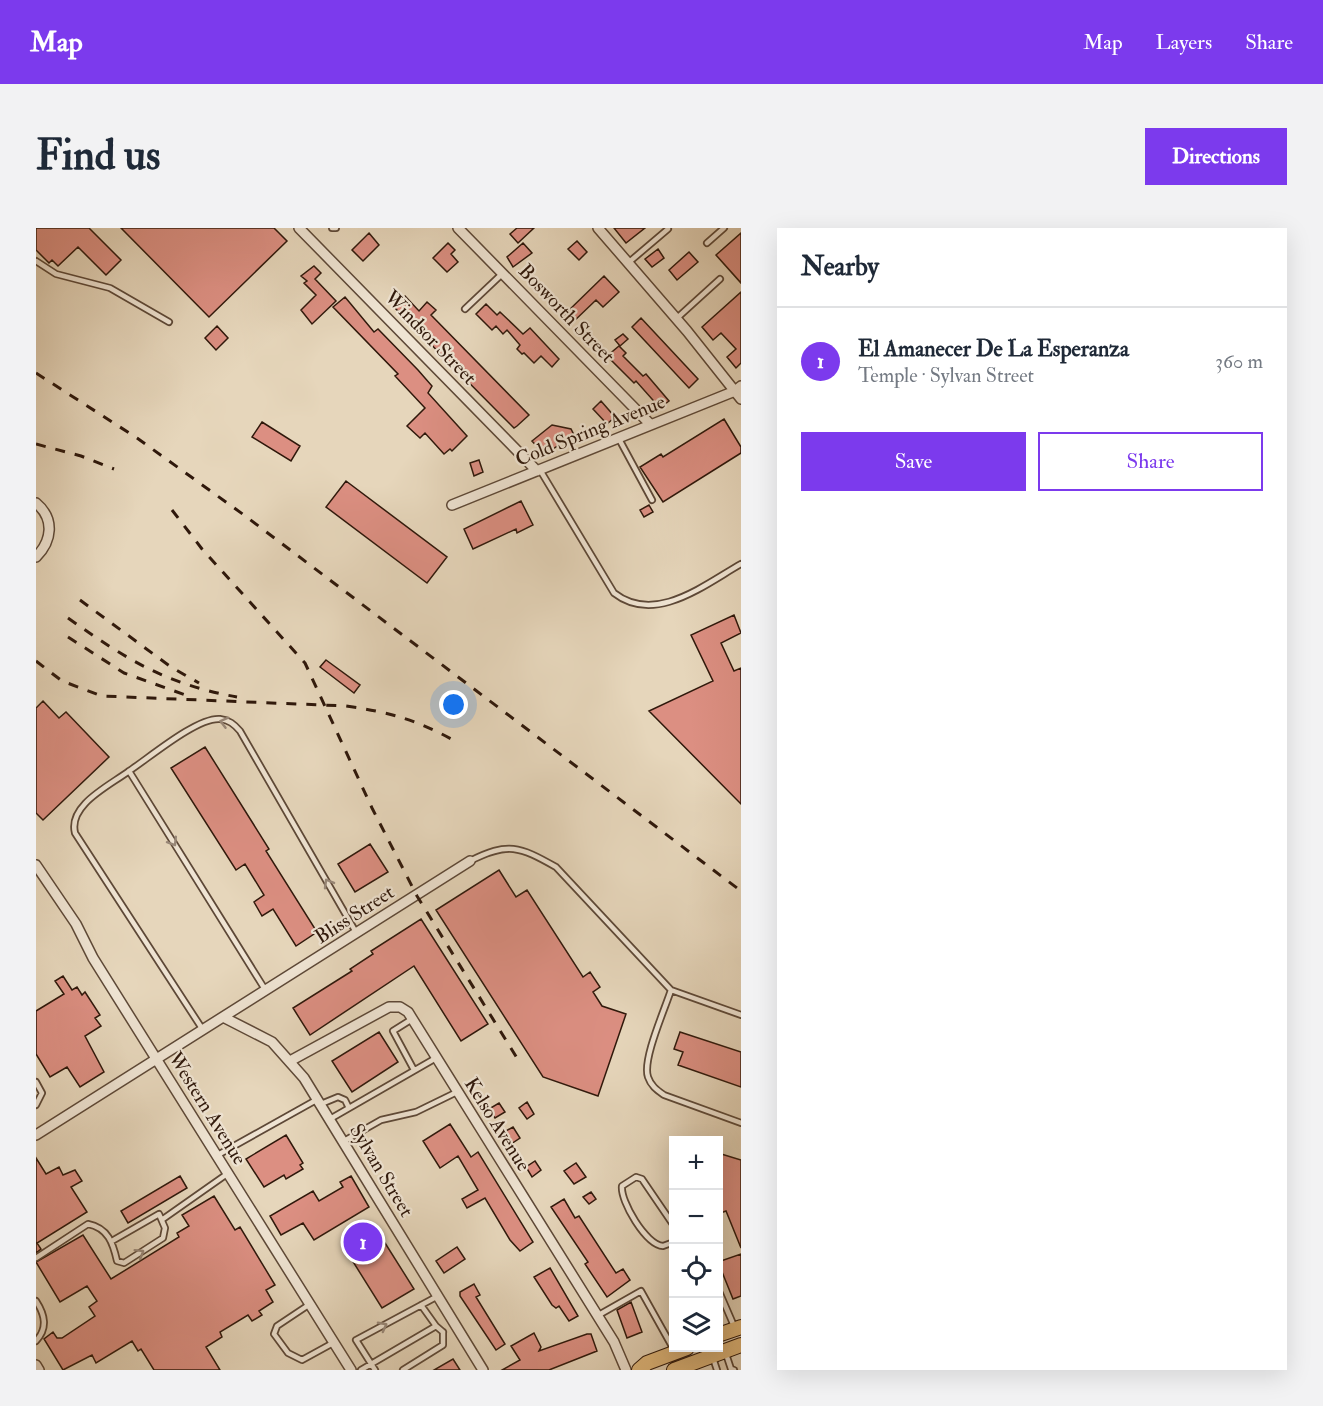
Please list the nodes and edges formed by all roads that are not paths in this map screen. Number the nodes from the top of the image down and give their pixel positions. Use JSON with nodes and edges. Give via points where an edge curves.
{"nodes":[{"id":1,"x":299,"y":228,"type":"edge"},
{"id":2,"x":459,"y":228,"type":"edge"},
{"id":3,"x":598,"y":228,"type":"edge"},
{"id":4,"x":724,"y":228,"type":"edge"},
{"id":5,"x":668,"y":229,"type":"edge"},
{"id":6,"x":707,"y":243,"type":"dead end"},
{"id":7,"x":36,"y":261,"type":"edge"},
{"id":8,"x":628,"y":263,"type":"junction"},
{"id":9,"x":503,"y":273,"type":"junction"},
{"id":10,"x":720,"y":279,"type":"dead end"},
{"id":11,"x":465,"y":309,"type":"dead end"},
{"id":12,"x":676,"y":319,"type":"junction"},
{"id":13,"x":168,"y":322,"type":"dead end"},
{"id":14,"x":739,"y":392,"type":"edge"},
{"id":15,"x":650,"y":424,"type":"junction"},
{"id":16,"x":617,"y":437,"type":"junction"},
{"id":17,"x":539,"y":470,"type":"junction"},
{"id":18,"x":652,"y":500,"type":"dead end"},
{"id":19,"x":36,"y":503,"type":"edge"},
{"id":20,"x":452,"y":504,"type":"dead end"},
{"id":21,"x":36,"y":557,"type":"edge"},
{"id":22,"x":741,"y":564,"type":"edge"},
{"id":23,"x":129,"y":771,"type":"junction"},
{"id":24,"x":470,"y":861,"type":"joint"},
{"id":25,"x":36,"y":865,"type":"edge"},
{"id":26,"x":357,"y":934,"type":"junction"},
{"id":27,"x":671,"y":990,"type":"junction"},
{"id":28,"x":266,"y":992,"type":"junction"},
{"id":29,"x":741,"y":1015,"type":"edge"},
{"id":30,"x":223,"y":1017,"type":"junction"},
{"id":31,"x":412,"y":1019,"type":"junction"},
{"id":32,"x":203,"y":1030,"type":"junction"},
{"id":33,"x":436,"y":1058,"type":"junction"},
{"id":34,"x":156,"y":1060,"type":"junction"},
{"id":35,"x":290,"y":1061,"type":"junction"},
{"id":36,"x":414,"y":1070,"type":"junction"},
{"id":37,"x":36,"y":1082,"type":"edge"},
{"id":38,"x":457,"y":1092,"type":"junction"},
{"id":39,"x":320,"y":1102,"type":"junction"},
{"id":40,"x":36,"y":1105,"type":"edge"},
{"id":41,"x":349,"y":1108,"type":"junction"},
{"id":42,"x":330,"y":1119,"type":"junction"},
{"id":43,"x":741,"y":1123,"type":"edge"},
{"id":44,"x":36,"y":1134,"type":"edge"},
{"id":45,"x":344,"y":1141,"type":"junction"},
{"id":46,"x":216,"y":1156,"type":"junction"},
{"id":47,"x":228,"y":1174,"type":"junction"},
{"id":48,"x":163,"y":1219,"type":"junction"},
{"id":49,"x":669,"y":1219,"type":"edge"},
{"id":50,"x":112,"y":1241,"type":"junction"},
{"id":51,"x":669,"y":1244,"type":"edge"},
{"id":52,"x":36,"y":1258,"type":"edge"},
{"id":53,"x":438,"y":1296,"type":"junction"},
{"id":54,"x":723,"y":1298,"type":"edge"},
{"id":55,"x":36,"y":1301,"type":"edge"},
{"id":56,"x":310,"y":1304,"type":"junction"},
{"id":57,"x":421,"y":1305,"type":"junction"},
{"id":58,"x":597,"y":1316,"type":"junction"},
{"id":59,"x":456,"y":1325,"type":"junction"},
{"id":60,"x":436,"y":1326,"type":"junction"},
{"id":61,"x":738,"y":1328,"type":"edge"},
{"id":62,"x":443,"y":1332,"type":"junction"},
{"id":63,"x":669,"y":1332,"type":"edge"},
{"id":64,"x":723,"y":1333,"type":"edge"},
{"id":65,"x":36,"y":1341,"type":"edge"},
{"id":66,"x":334,"y":1342,"type":"junction"},
{"id":67,"x":741,"y":1345,"type":"edge"},
{"id":68,"x":676,"y":1352,"type":"edge"},
{"id":69,"x":718,"y":1353,"type":"junction"},
{"id":70,"x":371,"y":1364,"type":"junction"},
{"id":71,"x":36,"y":1365,"type":"edge"},
{"id":72,"x":39,"y":1370,"type":"edge"},
{"id":73,"x":351,"y":1370,"type":"edge"},
{"id":74,"x":361,"y":1370,"type":"edge"},
{"id":75,"x":375,"y":1370,"type":"edge"},
{"id":76,"x":403,"y":1370,"type":"edge"},
{"id":77,"x":483,"y":1370,"type":"edge"},
{"id":78,"x":626,"y":1370,"type":"edge"},
{"id":79,"x":639,"y":1370,"type":"edge"},
{"id":80,"x":674,"y":1370,"type":"edge"},
{"id":81,"x":717,"y":1370,"type":"edge"},
{"id":82,"x":734,"y":1370,"type":"edge"}],
"edges":[{"from":1,"to":17,"type":"street","name":"Windsor Street"},
{"from":2,"to":9,"type":"street","name":"Bosworth Street"},
{"from":3,"to":8,"type":"street"},
{"from":4,"to":6,"type":"lane"},
{"from":5,"to":8,"type":"lane"},
{"from":7,"to":13,"type":"lane","via":[[56,274],[110,288]]},
{"from":8,"to":12,"type":"street"},
{"from":9,"to":11,"type":"lane"},
{"from":9,"to":15,"type":"street","name":"Bosworth Street"},
{"from":10,"to":12,"type":"lane"},
{"from":12,"to":14,"type":"street"},
{"from":14,"to":15,"type":"street","name":"Cold Spring Avenue"},
{"from":15,"to":16,"type":"street","name":"Cold Spring Avenue"},
{"from":16,"to":17,"type":"street","name":"Cold Spring Avenue"},
{"from":16,"to":18,"type":"lane"},
{"from":17,"to":20,"type":"street","name":"Cold Spring Avenue"},
{"from":17,"to":22,"type":"lane","via":[[614,593],[626,602],[640,606],[668,603]]},
{"from":19,"to":21,"type":"street","via":[[50,529],[47,543]]},
{"from":26,"to":23,"type":"lane","one_way":true,"via":[[233,723],[222,719],[203,722]]},
{"from":23,"to":28,"type":"lane","one_way":true},
{"from":23,"to":32,"type":"lane","via":[[79,808],[73,824],[75,833]]},
{"from":24,"to":26,"type":"street","name":"Bliss Street"},
{"from":24,"to":27,"type":"lane","name":"Bliss Street","via":[[495,849],[515,848],[556,867]]},
{"from":25,"to":34,"type":"street","name":"Western Avenue","via":[[76,924]]},
{"from":26,"to":28,"type":"street","name":"Bliss Street"},
{"from":27,"to":29,"type":"lane","name":"Bliss Street"},
{"from":27,"to":43,"type":"lane","via":[[648,1061],[647,1075],[653,1088]]},
{"from":28,"to":30,"type":"street","name":"Bliss Street"},
{"from":30,"to":32,"type":"street","name":"Bliss Street"},
{"from":30,"to":35,"type":"street","name":"Sylvan Street","via":[[265,1037]]},
{"from":31,"to":33,"type":"street","name":"Kelso Avenue"},
{"from":31,"to":35,"type":"street","via":[[400,1007],[389,1007]]},
{"from":31,"to":36,"type":"lane","via":[[393,1031]]},
{"from":32,"to":34,"type":"street","name":"Bliss Street"},
{"from":33,"to":36,"type":"lane"},
{"from":33,"to":38,"type":"street","name":"Kelso Avenue"},
{"from":34,"to":44,"type":"street","name":"Bliss Street"},
{"from":34,"to":46,"type":"street","name":"Western Avenue"},
{"from":35,"to":39,"type":"street","name":"Sylvan Street"},
{"from":36,"to":41,"type":"lane"},
{"from":37,"to":40,"type":"lane","via":[[42,1093]]},
{"from":38,"to":45,"type":"lane","via":[[416,1112],[381,1120]]},
{"from":38,"to":58,"type":"street","name":"Kelso Avenue"},
{"from":39,"to":41,"type":"lane","via":[[338,1097]]},
{"from":39,"to":42,"type":"street","name":"Sylvan Street"},
{"from":39,"to":46,"type":"lane"},
{"from":41,"to":42,"type":"lane"},
{"from":42,"to":45,"type":"street","name":"Sylvan Street"},
{"from":45,"to":53,"type":"street","name":"Sylvan Street"},
{"from":46,"to":47,"type":"street","name":"Western Avenue"},
{"from":47,"to":48,"type":"lane"},
{"from":47,"to":56,"type":"street","name":"Western Avenue"},
{"from":48,"to":50,"type":"lane","via":[[159,1214]]},
{"from":50,"to":48,"type":"lane","one_way":true,"via":[[117,1261],[124,1263],[163,1238]]},
{"from":49,"to":51,"type":"lane","via":[[642,1179],[622,1186],[621,1198],[651,1242]]},
{"from":50,"to":52,"type":"lane","via":[[99,1226],[88,1224]]},
{"from":53,"to":57,"type":"lane"},
{"from":53,"to":59,"type":"street","name":"Sylvan Street"},
{"from":54,"to":61,"type":"lane"},
{"from":55,"to":65,"type":"lane","via":[[45,1321],[44,1331]]},
{"from":56,"to":66,"type":"street","name":"Western Avenue"},
{"from":56,"to":66,"type":"lane","via":[[277,1326],[274,1334],[288,1353],[302,1360]]},
{"from":57,"to":60,"type":"lane"},
{"from":70,"to":57,"type":"lane","one_way":true,"via":[[356,1340]]},
{"from":58,"to":63,"type":"lane","via":[[641,1291]]},
{"from":58,"to":78,"type":"street","name":"Kelso Avenue"},
{"from":59,"to":62,"type":"lane"},
{"from":59,"to":77,"type":"street","name":"Sylvan Street"},
{"from":60,"to":62,"type":"lane"},
{"from":60,"to":70,"type":"lane"},
{"from":61,"to":64,"type":"main road"},
{"from":62,"to":76,"type":"lane","via":[[442,1345]]},
{"from":66,"to":73,"type":"street","name":"Western Avenue"},
{"from":67,"to":69,"type":"main road"},
{"from":68,"to":79,"type":"main road"},
{"from":69,"to":80,"type":"main road"},
{"from":69,"to":81,"type":"lane"},
{"from":69,"to":82,"type":"lane"},
{"from":70,"to":74,"type":"lane"},
{"from":70,"to":75,"type":"lane"},
{"from":71,"to":72,"type":"street"}]}
